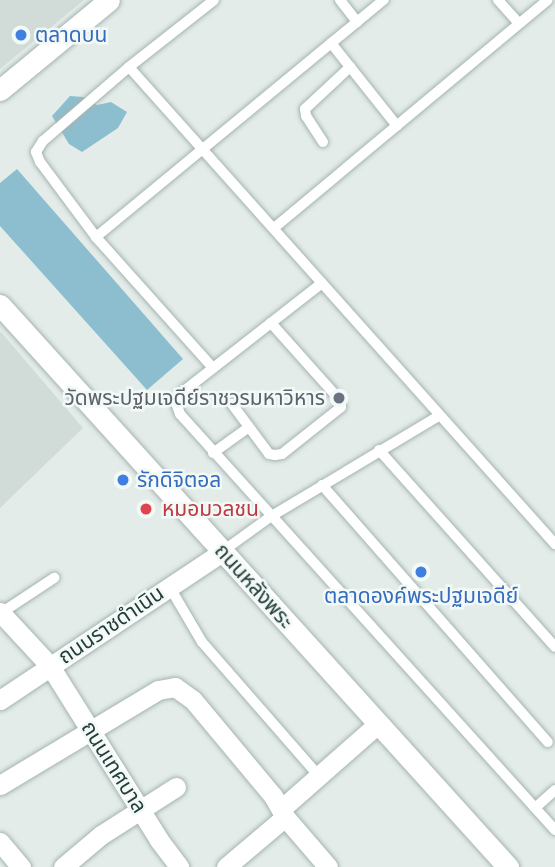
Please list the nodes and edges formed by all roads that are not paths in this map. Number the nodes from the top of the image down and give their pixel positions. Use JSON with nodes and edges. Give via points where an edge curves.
{"nodes":[{"id":1,"x":214,"y":0,"type":"edge"},
{"id":2,"x":340,"y":0,"type":"edge"},
{"id":3,"x":384,"y":0,"type":"edge"},
{"id":4,"x":498,"y":0,"type":"edge"},
{"id":5,"x":548,"y":0,"type":"edge"},
{"id":6,"x":100,"y":3,"type":"edge"},
{"id":7,"x":357,"y":22,"type":"junction"},
{"id":8,"x":519,"y":23,"type":"junction"},
{"id":9,"x":331,"y":43,"type":"junction"},
{"id":10,"x":129,"y":67,"type":"junction"},
{"id":11,"x":350,"y":67,"type":"junction"},
{"id":12,"x":0,"y":90,"type":"edge"},
{"id":13,"x":397,"y":127,"type":"junction"},
{"id":14,"x":323,"y":142,"type":"dead end"},
{"id":15,"x":203,"y":149,"type":"junction"},
{"id":16,"x":274,"y":228,"type":"junction"},
{"id":17,"x":96,"y":237,"type":"junction"},
{"id":18,"x":322,"y":283,"type":"junction"},
{"id":19,"x":0,"y":305,"type":"edge"},
{"id":20,"x":271,"y":323,"type":"junction"},
{"id":21,"x":213,"y":368,"type":"junction"},
{"id":22,"x":232,"y":404,"type":"dead end"},
{"id":23,"x":439,"y":416,"type":"junction"},
{"id":24,"x":249,"y":426,"type":"junction"},
{"id":25,"x":379,"y":450,"type":"junction"},
{"id":26,"x":213,"y":453,"type":"junction"},
{"id":27,"x":322,"y":485,"type":"junction"},
{"id":28,"x":270,"y":517,"type":"junction"},
{"id":29,"x":555,"y":544,"type":"edge"},
{"id":30,"x":223,"y":551,"type":"junction"},
{"id":31,"x":54,"y":578,"type":"dead end"},
{"id":32,"x":169,"y":586,"type":"junction"},
{"id":33,"x":0,"y":612,"type":"edge"},
{"id":34,"x":555,"y":647,"type":"edge"},
{"id":35,"x":50,"y":666,"type":"junction"},
{"id":36,"x":0,"y":700,"type":"edge"},
{"id":37,"x":379,"y":723,"type":"junction"},
{"id":38,"x":92,"y":731,"type":"junction"},
{"id":39,"x":548,"y":742,"type":"dead end"},
{"id":40,"x":318,"y":776,"type":"junction"},
{"id":41,"x":0,"y":785,"type":"edge"},
{"id":42,"x":176,"y":787,"type":"dead end"},
{"id":43,"x":555,"y":790,"type":"edge"},
{"id":44,"x":534,"y":808,"type":"junction"},
{"id":45,"x":141,"y":809,"type":"junction"},
{"id":46,"x":283,"y":813,"type":"junction"},
{"id":47,"x":555,"y":830,"type":"edge"},
{"id":48,"x":0,"y":842,"type":"edge"},
{"id":49,"x":21,"y":867,"type":"edge"},
{"id":50,"x":63,"y":867,"type":"edge"},
{"id":51,"x":179,"y":867,"type":"edge"},
{"id":52,"x":226,"y":867,"type":"edge"},
{"id":53,"x":328,"y":867,"type":"edge"},
{"id":54,"x":508,"y":867,"type":"edge"}],
"edges":[{"from":1,"to":10,"type":"lane"},
{"from":2,"to":7,"type":"lane"},
{"from":3,"to":7,"type":"lane"},
{"from":4,"to":8,"type":"lane"},
{"from":5,"to":8,"type":"lane"},
{"from":6,"to":12,"type":"main road"},
{"from":7,"to":9,"type":"lane"},
{"from":8,"to":13,"type":"lane"},
{"from":9,"to":11,"type":"lane"},
{"from":9,"to":15,"type":"lane"},
{"from":10,"to":15,"type":"lane"},
{"from":10,"to":17,"type":"lane","via":[[36,152]]},
{"from":11,"to":13,"type":"lane"},
{"from":11,"to":14,"type":"lane","via":[[305,109]]},
{"from":13,"to":16,"type":"lane"},
{"from":15,"to":16,"type":"lane"},
{"from":15,"to":17,"type":"lane"},
{"from":16,"to":18,"type":"lane"},
{"from":17,"to":21,"type":"lane"},
{"from":18,"to":20,"type":"lane"},
{"from":18,"to":23,"type":"lane"},
{"from":19,"to":30,"type":"main road","name":"ถนนหลังพระ"},
{"from":20,"to":21,"type":"lane"},
{"from":20,"to":24,"type":"lane","via":[[341,407],[282,454],[269,454]]},
{"from":21,"to":26,"type":"lane","via":[[181,393],[176,403]]},
{"from":22,"to":24,"type":"lane"},
{"from":23,"to":25,"type":"lane"},
{"from":23,"to":29,"type":"lane"},
{"from":24,"to":26,"type":"lane"},
{"from":25,"to":27,"type":"lane"},
{"from":25,"to":34,"type":"lane"},
{"from":26,"to":28,"type":"lane"},
{"from":27,"to":28,"type":"lane"},
{"from":27,"to":39,"type":"lane"},
{"from":28,"to":30,"type":"lane"},
{"from":28,"to":44,"type":"lane"},
{"from":30,"to":32,"type":"street","name":"ถนนราชดำเนิน"},
{"from":30,"to":37,"type":"main road","name":"ถนนหลังพระ"},
{"from":31,"to":33,"type":"lane"},
{"from":32,"to":35,"type":"street","name":"ถนนราชดำเนิน"},
{"from":32,"to":40,"type":"lane","via":[[202,642]]},
{"from":33,"to":35,"type":"street","name":"ถนนเทศบาล"},
{"from":35,"to":36,"type":"street","name":"ถนนราชดำเนิน"},
{"from":35,"to":38,"type":"street","name":"ถนนเทศบาล"},
{"from":37,"to":40,"type":"street"},
{"from":37,"to":54,"type":"main road","name":"ถนนหลังพระ"},
{"from":38,"to":41,"type":"street"},
{"from":38,"to":45,"type":"street","name":"ถนนเทศบาล"},
{"from":38,"to":46,"type":"street","via":[[158,691],[175,687],[193,701]]},
{"from":40,"to":46,"type":"street"},
{"from":42,"to":45,"type":"street"},
{"from":43,"to":44,"type":"lane"},
{"from":44,"to":47,"type":"lane"},
{"from":45,"to":50,"type":"street"},
{"from":45,"to":51,"type":"street","name":"ถนนเทศบาล"},
{"from":46,"to":52,"type":"street"},
{"from":46,"to":53,"type":"street"},
{"from":48,"to":49,"type":"street"}]}
